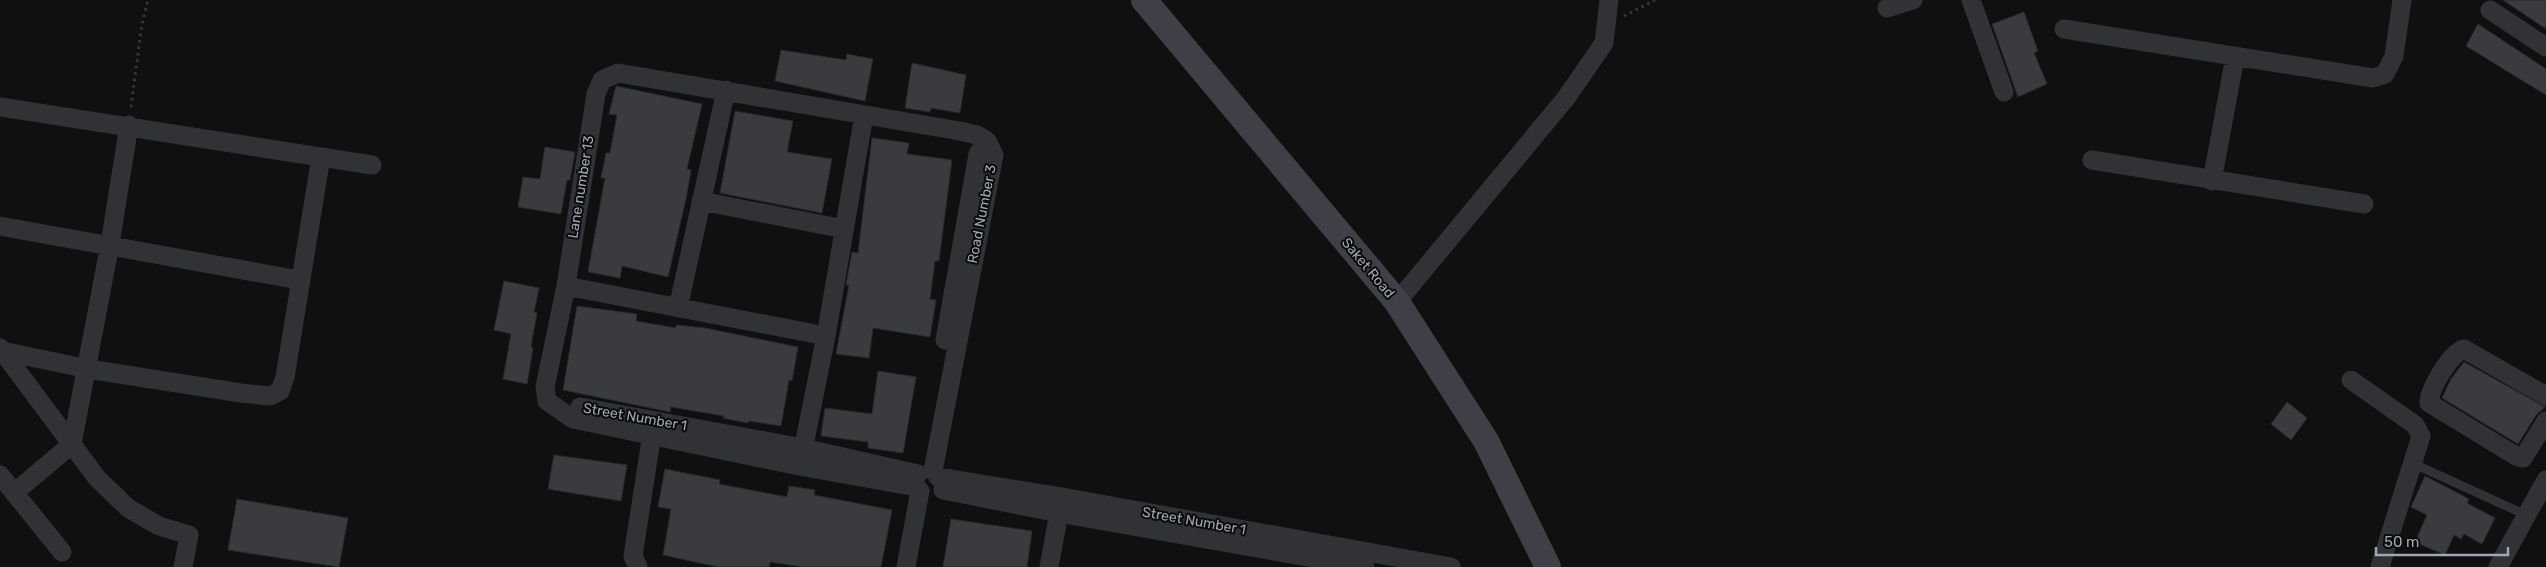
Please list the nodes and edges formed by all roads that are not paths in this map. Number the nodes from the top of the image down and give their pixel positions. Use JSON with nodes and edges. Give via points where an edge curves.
{"nodes":[{"id":1,"x":1144,"y":0,"type":"edge"},
{"id":2,"x":1609,"y":0,"type":"edge"},
{"id":3,"x":1913,"y":0,"type":"edge"},
{"id":4,"x":1971,"y":0,"type":"edge"},
{"id":5,"x":2402,"y":0,"type":"edge"},
{"id":6,"x":1887,"y":8,"type":"dead end"},
{"id":7,"x":2490,"y":10,"type":"dead end"},
{"id":8,"x":2064,"y":29,"type":"dead end"},
{"id":9,"x":2546,"y":47,"type":"edge"},
{"id":10,"x":2235,"y":57,"type":"junction"},
{"id":11,"x":726,"y":90,"type":"junction"},
{"id":12,"x":2004,"y":92,"type":"dead end"},
{"id":13,"x":0,"y":107,"type":"edge"},
{"id":14,"x":864,"y":115,"type":"junction"},
{"id":15,"x":129,"y":125,"type":"junction"},
{"id":16,"x":321,"y":157,"type":"junction"},
{"id":17,"x":2092,"y":160,"type":"dead end"},
{"id":18,"x":372,"y":165,"type":"dead end"},
{"id":19,"x":2212,"y":181,"type":"junction"},
{"id":20,"x":701,"y":201,"type":"junction"},
{"id":21,"x":2364,"y":204,"type":"dead end"},
{"id":22,"x":0,"y":226,"type":"edge"},
{"id":23,"x":844,"y":230,"type":"junction"},
{"id":24,"x":110,"y":244,"type":"junction"},
{"id":25,"x":299,"y":280,"type":"junction"},
{"id":26,"x":566,"y":286,"type":"junction"},
{"id":27,"x":1397,"y":302,"type":"junction"},
{"id":28,"x":678,"y":308,"type":"junction"},
{"id":29,"x":826,"y":336,"type":"junction"},
{"id":30,"x":1,"y":350,"type":"edge"},
{"id":31,"x":88,"y":368,"type":"junction"},
{"id":32,"x":2351,"y":380,"type":"dead end"},
{"id":33,"x":2546,"y":396,"type":"edge"},
{"id":34,"x":563,"y":410,"type":"joint"},
{"id":35,"x":2546,"y":421,"type":"edge"},
{"id":36,"x":653,"y":427,"type":"junction"},
{"id":37,"x":72,"y":444,"type":"junction"},
{"id":38,"x":801,"y":457,"type":"junction"},
{"id":39,"x":2412,"y":463,"type":"junction"},
{"id":40,"x":0,"y":475,"type":"edge"},
{"id":41,"x":2546,"y":480,"type":"edge"},
{"id":42,"x":927,"y":482,"type":"junction"},
{"id":43,"x":14,"y":493,"type":"junction"},
{"id":44,"x":2536,"y":507,"type":"edge"},
{"id":45,"x":1058,"y":513,"type":"junction"},
{"id":46,"x":62,"y":552,"type":"dead end"},
{"id":47,"x":1312,"y":556,"type":"edge"},
{"id":48,"x":189,"y":566,"type":"edge"},
{"id":49,"x":638,"y":567,"type":"edge"},
{"id":50,"x":906,"y":567,"type":"edge"},
{"id":51,"x":919,"y":567,"type":"edge"},
{"id":52,"x":1049,"y":567,"type":"edge"},
{"id":53,"x":1365,"y":567,"type":"edge"},
{"id":54,"x":1451,"y":567,"type":"edge"},
{"id":55,"x":1548,"y":567,"type":"edge"},
{"id":56,"x":2380,"y":567,"type":"edge"},
{"id":57,"x":2498,"y":567,"type":"edge"}],
"edges":[{"from":1,"to":27,"type":"street","name":"Saket Road"},
{"from":2,"to":27,"type":"street","via":[[1604,43],[1566,98]]},
{"from":3,"to":6,"type":"street"},
{"from":4,"to":12,"type":"street"},
{"from":5,"to":10,"type":"street","via":[[2394,56],[2385,74],[2373,78]]},
{"from":7,"to":9,"type":"street"},
{"from":8,"to":10,"type":"street"},
{"from":10,"to":19,"type":"street"},
{"from":11,"to":14,"type":"street"},
{"from":11,"to":20,"type":"street"},
{"from":11,"to":26,"type":"street","name":"Lane number 13","via":[[618,73],[602,80],[596,94]]},
{"from":13,"to":15,"type":"street"},
{"from":14,"to":23,"type":"street"},
{"from":14,"to":42,"type":"street","name":"Road Number 3","via":[[960,131],[978,135],[987,141],[978,154]]},
{"from":15,"to":16,"type":"street"},
{"from":15,"to":24,"type":"street"},
{"from":16,"to":18,"type":"street"},
{"from":16,"to":25,"type":"street"},
{"from":17,"to":19,"type":"street"},
{"from":19,"to":21,"type":"street"},
{"from":20,"to":23,"type":"street"},
{"from":20,"to":28,"type":"street"},
{"from":22,"to":24,"type":"street"},
{"from":23,"to":29,"type":"street"},
{"from":24,"to":25,"type":"street"},
{"from":24,"to":31,"type":"street"},
{"from":25,"to":31,"type":"street","via":[[285,377],[280,390],[270,396]]},
{"from":26,"to":28,"type":"street"},
{"from":26,"to":34,"type":"street","name":"Lane number 13","via":[[545,387],[547,401]]},
{"from":27,"to":55,"type":"street","name":"Saket Road","via":[[1486,441]]},
{"from":28,"to":29,"type":"street"},
{"from":29,"to":38,"type":"street"},
{"from":30,"to":31,"type":"street"},
{"from":30,"to":37,"type":"street"},
{"from":31,"to":37,"type":"street"},
{"from":32,"to":39,"type":"street","via":[[2419,430],[2421,436]]},
{"from":33,"to":35,"type":"street","via":[[2464,349],[2450,359],[2431,392],[2429,403],[2524,458]]},
{"from":34,"to":36,"type":"street","name":"Street Number 1","via":[[573,419]]},
{"from":36,"to":38,"type":"street","name":"Street Number 1"},
{"from":36,"to":49,"type":"street","via":[[634,556]]},
{"from":37,"to":43,"type":"street"},
{"from":37,"to":48,"type":"street","via":[[97,478],[128,508],[160,526],[189,535]]},
{"from":38,"to":42,"type":"street","name":"Street Number 1"},
{"from":39,"to":44,"type":"lane"},
{"from":39,"to":56,"type":"street"},
{"from":40,"to":43,"type":"street"},
{"from":41,"to":44,"type":"street"},
{"from":42,"to":45,"type":"street","name":"Street Number 1"},
{"from":42,"to":47,"type":"street","name":"Street Number 1","via":[[1061,497]]},
{"from":42,"to":50,"type":"street","name":"Road Number 3"},
{"from":42,"to":51,"type":"street","name":"Road Number 3"},
{"from":43,"to":46,"type":"street"},
{"from":44,"to":57,"type":"street"},
{"from":45,"to":47,"type":"street","name":"Street Number 1"},
{"from":45,"to":52,"type":"street"},
{"from":47,"to":53,"type":"street","name":"Street Number 1"},
{"from":47,"to":54,"type":"street","name":"Street Number 1"}]}
